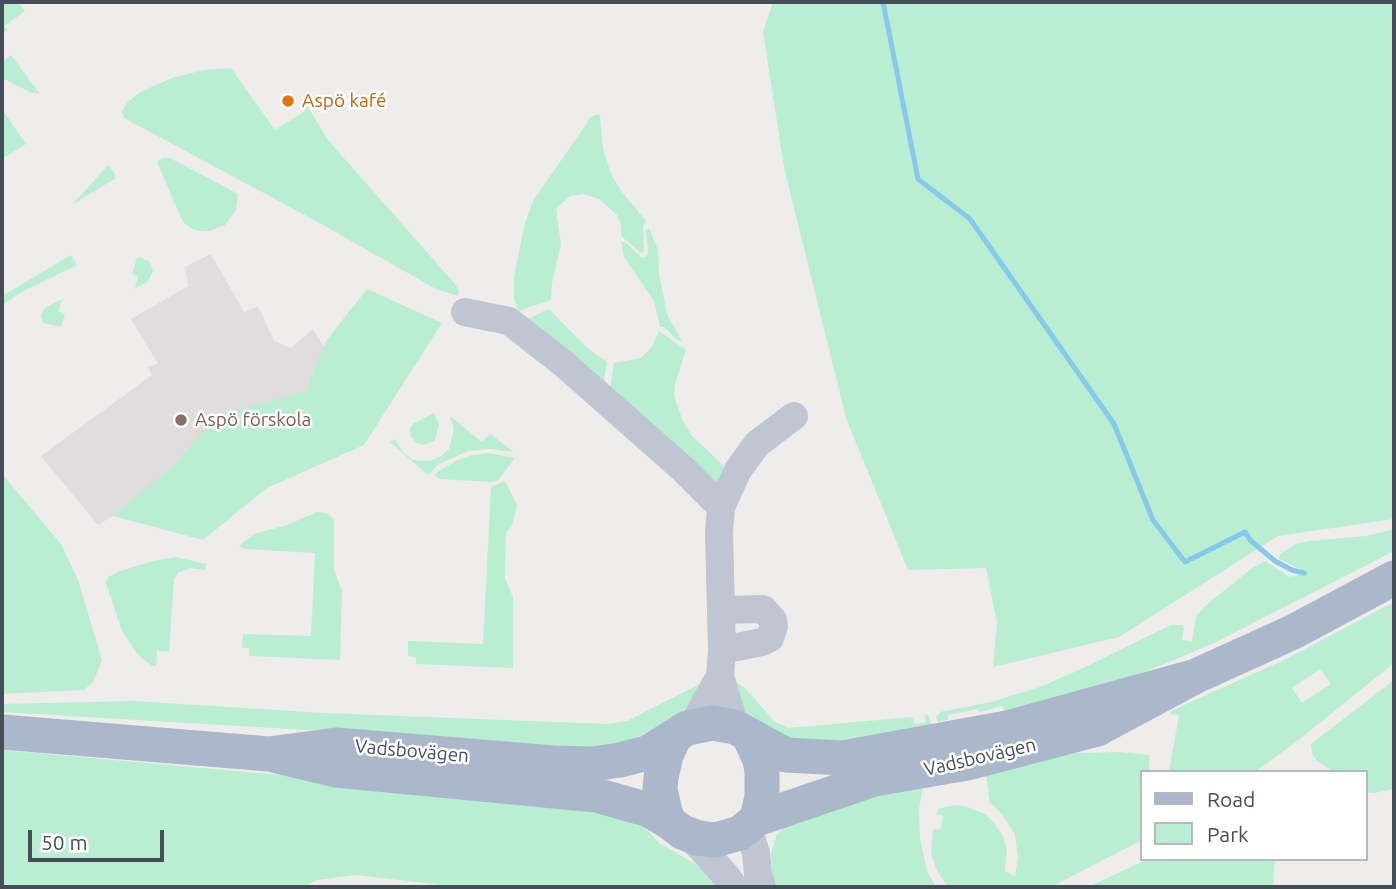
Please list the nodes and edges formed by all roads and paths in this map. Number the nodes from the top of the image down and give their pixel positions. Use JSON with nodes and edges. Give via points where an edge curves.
{"nodes":[{"id":1,"x":465,"y":312,"type":"dead end"},
{"id":2,"x":794,"y":416,"type":"dead end"},
{"id":3,"x":721,"y":507,"type":"junction"},
{"id":4,"x":1394,"y":578,"type":"edge"},
{"id":5,"x":721,"y":610,"type":"junction"},
{"id":6,"x":721,"y":663,"type":"junction"},
{"id":7,"x":1196,"y":676,"type":"junction"},
{"id":8,"x":683,"y":731,"type":"junction"},
{"id":9,"x":2,"y":732,"type":"edge"},
{"id":10,"x":742,"y":732,"type":"junction"},
{"id":11,"x":268,"y":754,"type":"junction"},
{"id":12,"x":752,"y":823,"type":"junction"},
{"id":13,"x":679,"y":829,"type":"junction"},
{"id":14,"x":734,"y":887,"type":"edge"},
{"id":15,"x":762,"y":887,"type":"edge"}],
"edges":[{"from":1,"to":3,"type":"street","via":[[509,321],[683,468]]},
{"from":2,"to":3,"type":"street","via":[[757,444],[738,470]]},
{"from":3,"to":5,"type":"street"},
{"from":4,"to":7,"type":"main road","name":"Vadsbovägen"},
{"from":5,"to":6,"type":"street"},
{"from":5,"to":6,"type":"street","via":[[762,609],[774,626],[770,638]]},
{"from":6,"to":8,"type":"street"},
{"from":6,"to":10,"type":"street"},
{"from":7,"to":10,"type":"main road","name":"Vadsbovägen","via":[[1007,728],[843,758],[786,755]]},
{"from":7,"to":12,"type":"main road","name":"Vadsbovägen","via":[[1097,729],[967,762],[874,779]]},
{"from":8,"to":10,"type":"main road","via":[[713,723]]},
{"from":8,"to":11,"type":"main road","name":"Vadsbovägen","via":[[647,753],[593,764],[336,745]]},
{"from":8,"to":13,"type":"main road","via":[[666,755],[661,777],[662,802]]},
{"from":9,"to":11,"type":"main road","name":"Vadsbovägen"},
{"from":10,"to":12,"type":"main road","via":[[756,750],[762,771],[762,797]]},
{"from":11,"to":13,"type":"main road","name":"Vadsbovägen","via":[[336,771],[596,794],[649,810]]},
{"from":12,"to":13,"type":"main road","via":[[724,839],[706,840]]},
{"from":12,"to":15,"type":"street"},
{"from":13,"to":14,"type":"street"}]}
